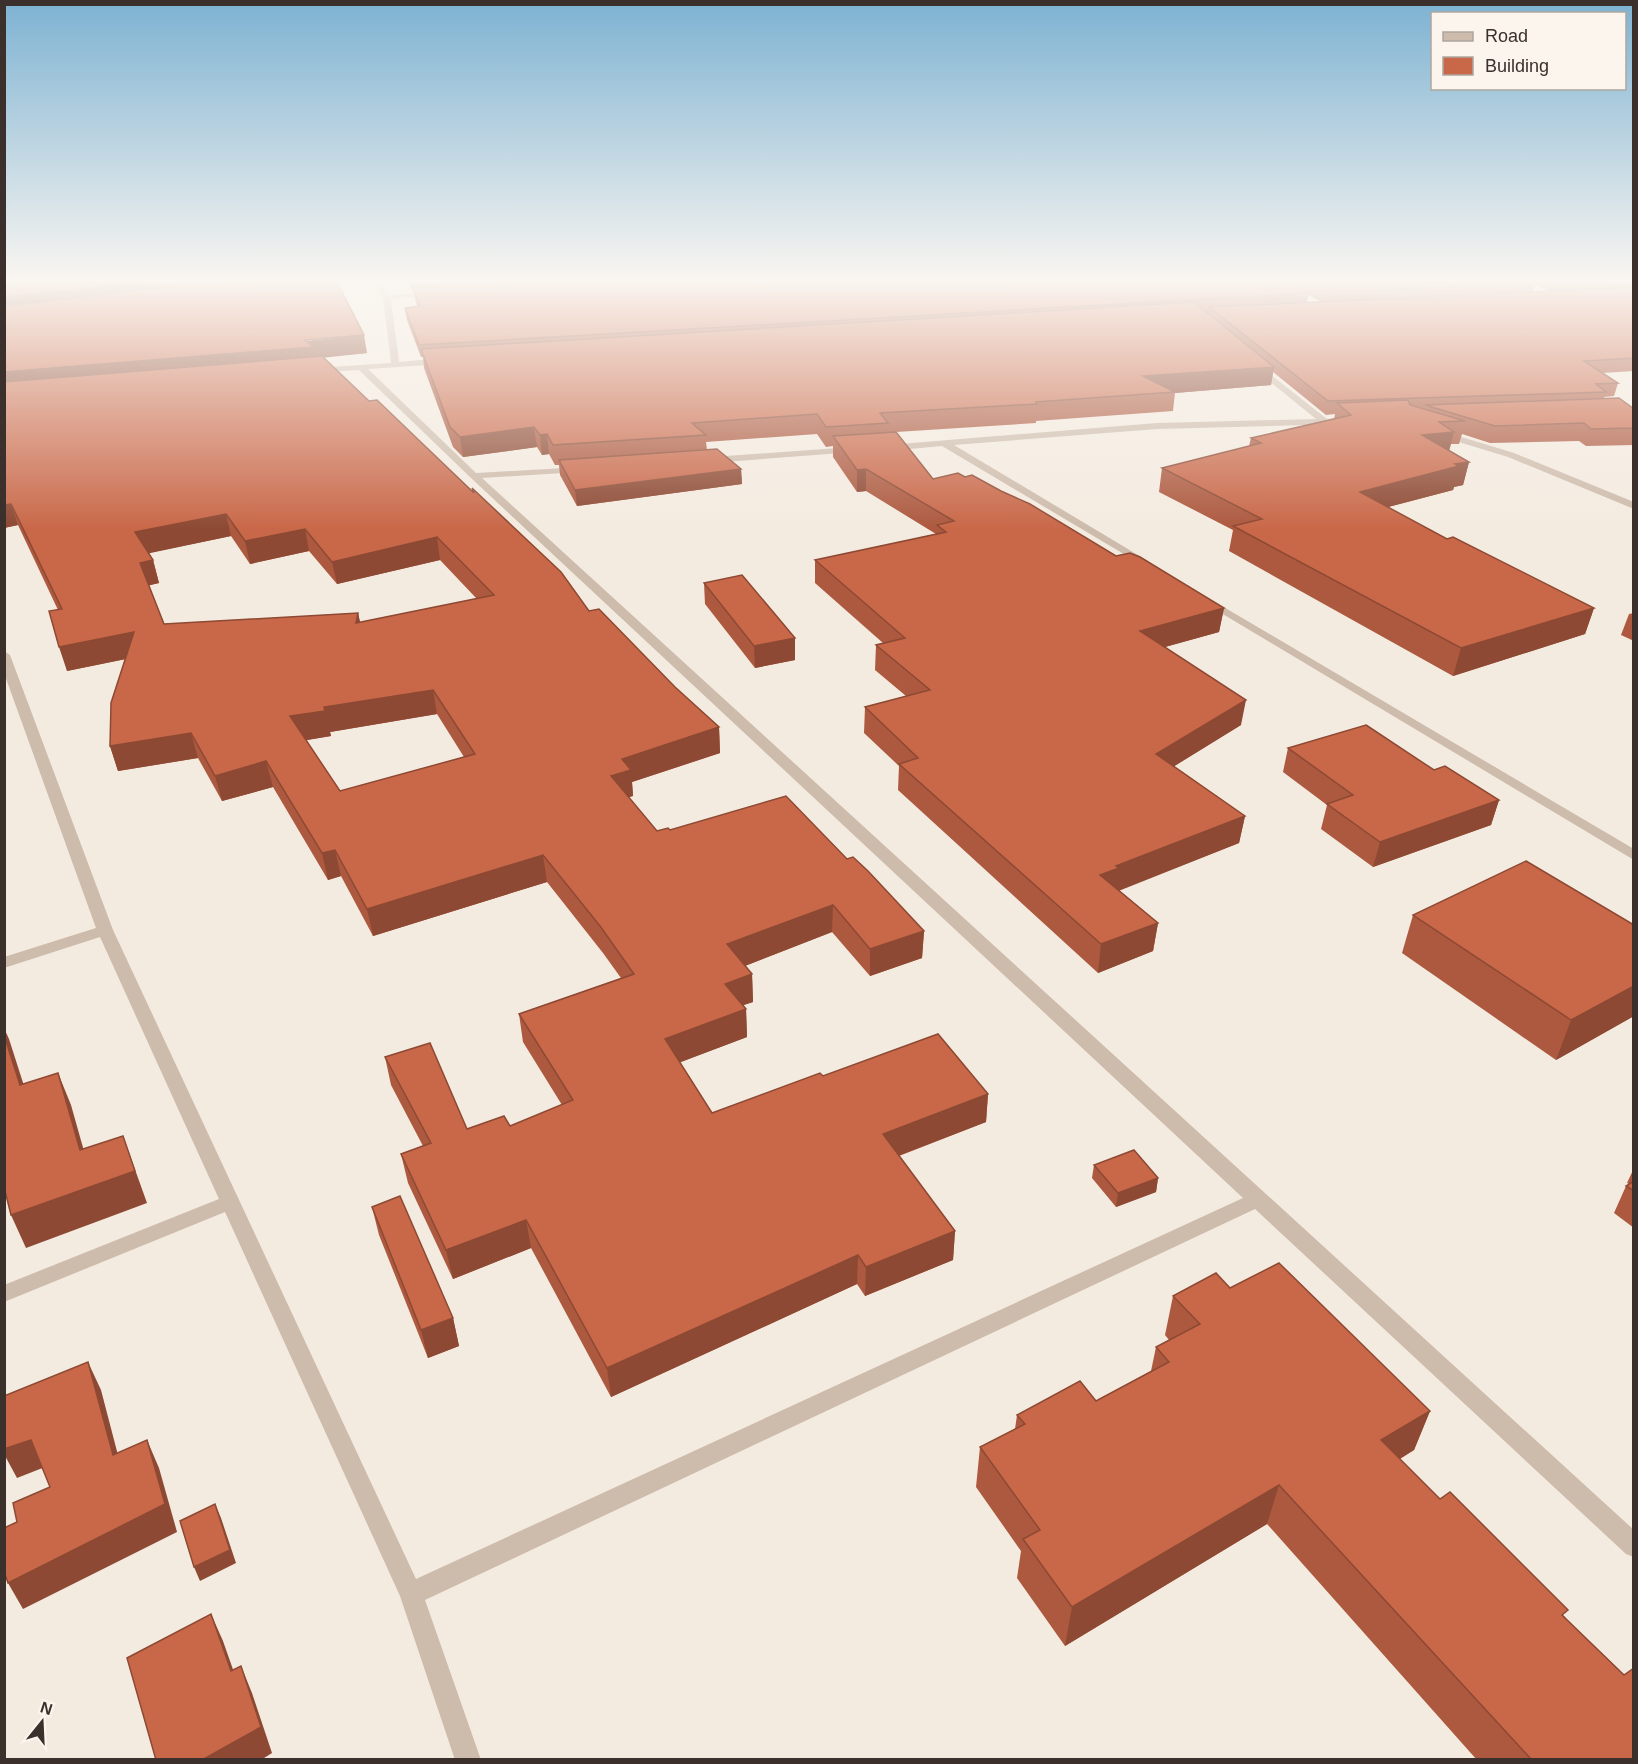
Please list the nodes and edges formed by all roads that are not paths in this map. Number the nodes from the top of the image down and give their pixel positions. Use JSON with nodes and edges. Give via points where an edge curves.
{"nodes":[{"id":1,"x":391,"y":364,"type":"edge"},
{"id":2,"x":1255,"y":364,"type":"edge"},
{"id":3,"x":361,"y":367,"type":"junction"},
{"id":4,"x":302,"y":372,"type":"edge"},
{"id":5,"x":1355,"y":420,"type":"edge"},
{"id":6,"x":1324,"y":421,"type":"junction"},
{"id":7,"x":1431,"y":430,"type":"edge"},
{"id":8,"x":945,"y":444,"type":"junction"},
{"id":9,"x":875,"y":449,"type":"edge"},
{"id":10,"x":863,"y":450,"type":"edge"},
{"id":11,"x":698,"y":461,"type":"edge"},
{"id":12,"x":592,"y":468,"type":"edge"},
{"id":13,"x":474,"y":476,"type":"junction"},
{"id":14,"x":1634,"y":506,"type":"edge"},
{"id":15,"x":1151,"y":567,"type":"edge"},
{"id":16,"x":1192,"y":591,"type":"edge"},
{"id":17,"x":4,"y":655,"type":"edge"},
{"id":18,"x":1634,"y":856,"type":"edge"},
{"id":19,"x":105,"y":930,"type":"junction"},
{"id":20,"x":4,"y":963,"type":"edge"},
{"id":21,"x":1256,"y":1200,"type":"junction"},
{"id":22,"x":231,"y":1202,"type":"junction"},
{"id":23,"x":4,"y":1294,"type":"edge"},
{"id":24,"x":1634,"y":1546,"type":"edge"},
{"id":25,"x":411,"y":1594,"type":"junction"},
{"id":26,"x":468,"y":1760,"type":"edge"}],
"edges":[{"from":1,"to":3,"type":"street"},
{"from":2,"to":6,"type":"street"},
{"from":3,"to":4,"type":"street"},
{"from":3,"to":13,"type":"street"},
{"from":5,"to":6,"type":"street"},
{"from":6,"to":8,"type":"street","via":[[1157,426]]},
{"from":7,"to":14,"type":"street","via":[[1511,455]]},
{"from":8,"to":9,"type":"street"},
{"from":8,"to":15,"type":"street"},
{"from":10,"to":11,"type":"street"},
{"from":12,"to":13,"type":"street"},
{"from":13,"to":21,"type":"street"},
{"from":16,"to":18,"type":"street"},
{"from":17,"to":19,"type":"street"},
{"from":19,"to":20,"type":"street"},
{"from":19,"to":22,"type":"street"},
{"from":21,"to":24,"type":"street"},
{"from":21,"to":25,"type":"street"},
{"from":22,"to":23,"type":"street"},
{"from":22,"to":25,"type":"street"},
{"from":25,"to":26,"type":"street"}]}
